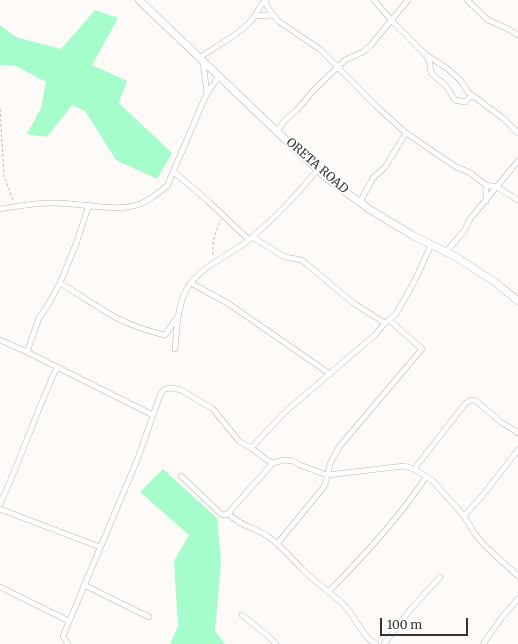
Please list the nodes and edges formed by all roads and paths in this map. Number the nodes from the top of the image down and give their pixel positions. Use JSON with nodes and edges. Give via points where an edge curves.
{"nodes":[{"id":1,"x":139,"y":0,"type":"edge"},
{"id":2,"x":265,"y":0,"type":"edge"},
{"id":3,"x":374,"y":0,"type":"edge"},
{"id":4,"x":408,"y":0,"type":"edge"},
{"id":5,"x":467,"y":0,"type":"edge"},
{"id":6,"x":273,"y":15,"type":"junction"},
{"id":7,"x":255,"y":16,"type":"junction"},
{"id":8,"x":392,"y":20,"type":"junction"},
{"id":9,"x":518,"y":35,"type":"edge"},
{"id":10,"x":425,"y":54,"type":"junction"},
{"id":11,"x":201,"y":60,"type":"junction"},
{"id":12,"x":338,"y":67,"type":"junction"},
{"id":13,"x":219,"y":76,"type":"junction"},
{"id":14,"x":207,"y":93,"type":"junction"},
{"id":15,"x":472,"y":95,"type":"junction"},
{"id":16,"x":0,"y":109,"type":"edge"},
{"id":17,"x":277,"y":131,"type":"junction"},
{"id":18,"x":518,"y":133,"type":"edge"},
{"id":19,"x":406,"y":134,"type":"junction"},
{"id":20,"x":1,"y":143,"type":"edge"},
{"id":21,"x":518,"y":161,"type":"edge"},
{"id":22,"x":318,"y":169,"type":"junction"},
{"id":23,"x":174,"y":172,"type":"junction"},
{"id":24,"x":486,"y":185,"type":"junction"},
{"id":25,"x":497,"y":187,"type":"junction"},
{"id":26,"x":518,"y":200,"type":"edge"},
{"id":27,"x":486,"y":201,"type":"junction"},
{"id":28,"x":360,"y":202,"type":"junction"},
{"id":29,"x":89,"y":205,"type":"junction"},
{"id":30,"x":16,"y":206,"type":"junction"},
{"id":31,"x":0,"y":209,"type":"edge"},
{"id":32,"x":223,"y":215,"type":"junction"},
{"id":33,"x":250,"y":239,"type":"junction"},
{"id":34,"x":431,"y":244,"type":"junction"},
{"id":35,"x":446,"y":252,"type":"junction"},
{"id":36,"x":214,"y":262,"type":"junction"},
{"id":37,"x":191,"y":282,"type":"junction"},
{"id":38,"x":60,"y":283,"type":"junction"},
{"id":39,"x":518,"y":301,"type":"edge"},
{"id":40,"x":178,"y":316,"type":"junction"},
{"id":41,"x":387,"y":322,"type":"junction"},
{"id":42,"x":0,"y":340,"type":"edge"},
{"id":43,"x":175,"y":349,"type":"dead end"},
{"id":44,"x":27,"y":352,"type":"junction"},
{"id":45,"x":57,"y":367,"type":"junction"},
{"id":46,"x":330,"y":374,"type":"junction"},
{"id":47,"x":154,"y":415,"type":"junction"},
{"id":48,"x":518,"y":433,"type":"edge"},
{"id":49,"x":251,"y":448,"type":"junction"},
{"id":50,"x":518,"y":450,"type":"edge"},
{"id":51,"x":273,"y":463,"type":"junction"},
{"id":52,"x":414,"y":469,"type":"junction"},
{"id":53,"x":328,"y":475,"type":"junction"},
{"id":54,"x":181,"y":476,"type":"dead end"},
{"id":55,"x":426,"y":477,"type":"junction"},
{"id":56,"x":0,"y":504,"type":"edge"},
{"id":57,"x":0,"y":509,"type":"edge"},
{"id":58,"x":229,"y":514,"type":"junction"},
{"id":59,"x":464,"y":516,"type":"junction"},
{"id":60,"x":277,"y":544,"type":"junction"},
{"id":61,"x":100,"y":547,"type":"junction"},
{"id":62,"x":517,"y":573,"type":"edge"},
{"id":63,"x":440,"y":576,"type":"dead end"},
{"id":64,"x":84,"y":586,"type":"junction"},
{"id":65,"x":0,"y":587,"type":"edge"},
{"id":66,"x":329,"y":591,"type":"junction"},
{"id":67,"x":518,"y":600,"type":"edge"},
{"id":68,"x":242,"y":615,"type":"dead end"},
{"id":69,"x":149,"y":616,"type":"dead end"},
{"id":70,"x":70,"y":620,"type":"junction"},
{"id":71,"x":68,"y":644,"type":"edge"},
{"id":72,"x":276,"y":644,"type":"edge"},
{"id":73,"x":376,"y":644,"type":"edge"},
{"id":74,"x":384,"y":644,"type":"edge"},
{"id":75,"x":483,"y":644,"type":"edge"}],
"edges":[{"from":1,"to":11,"type":"street","name":"ORETA ROAD"},
{"from":2,"to":6,"type":"street"},
{"from":2,"to":7,"type":"street"},
{"from":3,"to":8,"type":"street"},
{"from":4,"to":8,"type":"street"},
{"from":5,"to":9,"type":"street","via":[[488,20]]},
{"from":6,"to":7,"type":"street"},
{"from":6,"to":12,"type":"street","via":[[321,50]]},
{"from":7,"to":11,"type":"street","via":[[239,32]]},
{"from":8,"to":10,"type":"street"},
{"from":8,"to":12,"type":"street","via":[[363,52],[344,60]]},
{"from":10,"to":15,"type":"street","via":[[448,69]]},
{"from":10,"to":15,"type":"street","via":[[431,73],[446,86],[455,100],[465,102]]},
{"from":11,"to":13,"type":"street","name":"ORETA ROAD"},
{"from":11,"to":14,"type":"street"},
{"from":12,"to":17,"type":"street"},
{"from":12,"to":19,"type":"street"},
{"from":13,"to":14,"type":"street"},
{"from":13,"to":17,"type":"street","name":"ORETA ROAD"},
{"from":14,"to":23,"type":"street"},
{"from":15,"to":18,"type":"street"},
{"from":16,"to":20,"type":"path"},
{"from":17,"to":22,"type":"street","name":"ORETA ROAD"},
{"from":19,"to":24,"type":"street"},
{"from":19,"to":28,"type":"street","via":[[385,167],[373,178]]},
{"from":20,"to":30,"type":"path","via":[[4,176]]},
{"from":21,"to":25,"type":"street"},
{"from":22,"to":28,"type":"street","name":"ORETA ROAD"},
{"from":22,"to":33,"type":"street"},
{"from":23,"to":29,"type":"street","via":[[167,186],[133,206],[121,208]]},
{"from":23,"to":32,"type":"street"},
{"from":24,"to":25,"type":"street"},
{"from":24,"to":27,"type":"street"},
{"from":25,"to":26,"type":"street"},
{"from":25,"to":27,"type":"street"},
{"from":27,"to":35,"type":"street"},
{"from":28,"to":34,"type":"street","name":"ORETA ROAD"},
{"from":29,"to":30,"type":"street","via":[[55,202]]},
{"from":29,"to":38,"type":"street"},
{"from":30,"to":31,"type":"street"},
{"from":32,"to":33,"type":"street"},
{"from":32,"to":36,"type":"path","via":[[215,232]]},
{"from":33,"to":36,"type":"street"},
{"from":33,"to":41,"type":"street","via":[[285,257],[305,262],[352,303]]},
{"from":34,"to":35,"type":"street","name":"ORETA ROAD"},
{"from":34,"to":41,"type":"street","via":[[396,314]]},
{"from":35,"to":39,"type":"street","name":"ORETA ROAD","via":[[495,282]]},
{"from":36,"to":37,"type":"street"},
{"from":37,"to":40,"type":"street"},
{"from":37,"to":46,"type":"street","via":[[229,304]]},
{"from":38,"to":40,"type":"street","via":[[100,309],[151,332],[166,335]]},
{"from":38,"to":44,"type":"street","via":[[39,318]]},
{"from":40,"to":43,"type":"street"},
{"from":41,"to":46,"type":"street"},
{"from":41,"to":53,"type":"street","via":[[422,349],[343,442],[334,455]]},
{"from":42,"to":44,"type":"street"},
{"from":44,"to":45,"type":"street"},
{"from":45,"to":47,"type":"street"},
{"from":45,"to":56,"type":"street"},
{"from":46,"to":49,"type":"street","via":[[285,412]]},
{"from":47,"to":49,"type":"street","via":[[161,393],[165,389],[181,390],[213,409],[240,441]]},
{"from":47,"to":61,"type":"street"},
{"from":48,"to":52,"type":"street","via":[[475,400],[471,400],[465,404]]},
{"from":49,"to":51,"type":"street"},
{"from":50,"to":59,"type":"street"},
{"from":51,"to":53,"type":"street","via":[[293,461]]},
{"from":51,"to":58,"type":"street"},
{"from":52,"to":53,"type":"street","via":[[404,466]]},
{"from":52,"to":55,"type":"street"},
{"from":53,"to":60,"type":"street","via":[[319,494]]},
{"from":54,"to":58,"type":"street","via":[[220,513]]},
{"from":55,"to":59,"type":"street","via":[[432,480]]},
{"from":55,"to":66,"type":"street","via":[[415,494],[359,561]]},
{"from":57,"to":61,"type":"street"},
{"from":58,"to":60,"type":"street","via":[[265,534]]},
{"from":59,"to":62,"type":"street","via":[[485,546]]},
{"from":60,"to":66,"type":"street","via":[[302,570]]},
{"from":61,"to":64,"type":"street"},
{"from":63,"to":74,"type":"street"},
{"from":64,"to":69,"type":"street"},
{"from":64,"to":70,"type":"street"},
{"from":65,"to":70,"type":"street"},
{"from":66,"to":73,"type":"street","via":[[345,605],[371,641]]},
{"from":67,"to":75,"type":"street"},
{"from":68,"to":72,"type":"street"},
{"from":70,"to":71,"type":"street","via":[[63,636]]}]}
